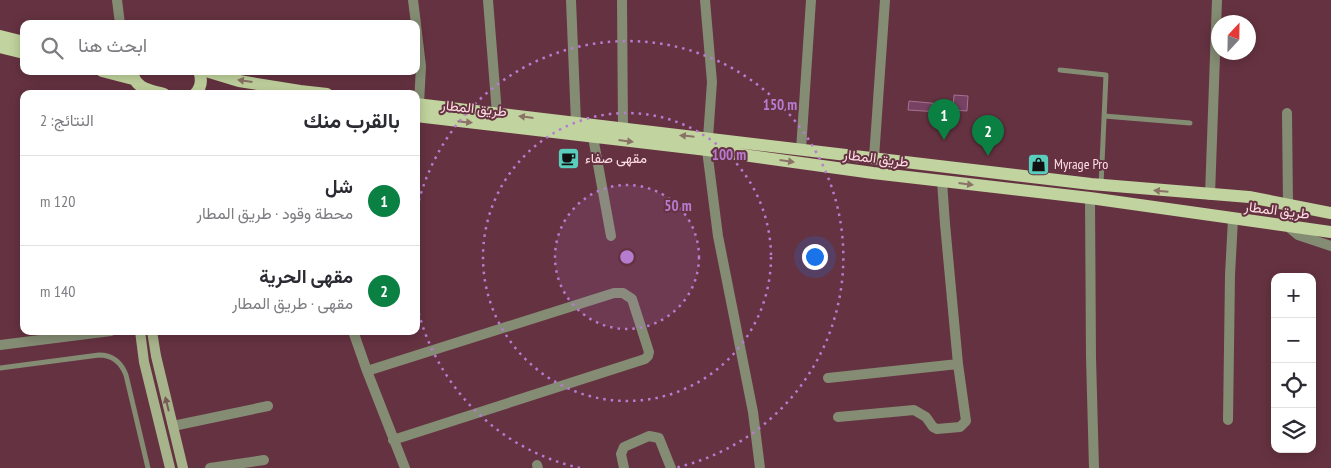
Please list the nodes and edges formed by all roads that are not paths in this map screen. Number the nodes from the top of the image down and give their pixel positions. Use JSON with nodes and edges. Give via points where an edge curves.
{"nodes":[{"id":1,"x":117,"y":0,"type":"edge"},
{"id":2,"x":413,"y":0,"type":"edge"},
{"id":3,"x":488,"y":0,"type":"edge"},
{"id":4,"x":571,"y":0,"type":"edge"},
{"id":5,"x":622,"y":0,"type":"edge"},
{"id":6,"x":704,"y":0,"type":"edge"},
{"id":7,"x":811,"y":0,"type":"edge"},
{"id":8,"x":885,"y":0,"type":"edge"},
{"id":9,"x":1217,"y":0,"type":"edge"},
{"id":10,"x":120,"y":20,"type":"edge"},
{"id":11,"x":416,"y":20,"type":"edge"},
{"id":12,"x":1,"y":42,"type":"edge"},
{"id":13,"x":20,"y":42,"type":"edge"},
{"id":14,"x":20,"y":51,"type":"edge"},
{"id":15,"x":420,"y":58,"type":"edge"},
{"id":16,"x":1060,"y":70,"type":"dead end"},
{"id":17,"x":133,"y":75,"type":"edge"},
{"id":18,"x":200,"y":75,"type":"edge"},
{"id":19,"x":219,"y":75,"type":"edge"},
{"id":20,"x":145,"y":90,"type":"edge"},
{"id":21,"x":198,"y":90,"type":"edge"},
{"id":22,"x":294,"y":90,"type":"edge"},
{"id":23,"x":419,"y":90,"type":"edge"},
{"id":24,"x":420,"y":108,"type":"edge"},
{"id":25,"x":420,"y":108,"type":"edge"},
{"id":26,"x":1287,"y":113,"type":"dead end"},
{"id":27,"x":497,"y":114,"type":"junction"},
{"id":28,"x":1104,"y":116,"type":"junction"},
{"id":29,"x":576,"y":123,"type":"junction"},
{"id":30,"x":1190,"y":123,"type":"dead end"},
{"id":31,"x":623,"y":128,"type":"junction"},
{"id":32,"x":593,"y":137,"type":"junction"},
{"id":33,"x":708,"y":144,"type":"junction"},
{"id":34,"x":800,"y":150,"type":"junction"},
{"id":35,"x":874,"y":158,"type":"junction"},
{"id":36,"x":942,"y":181,"type":"junction"},
{"id":37,"x":1101,"y":185,"type":"junction"},
{"id":38,"x":1210,"y":195,"type":"junction"},
{"id":39,"x":1090,"y":198,"type":"junction"},
{"id":40,"x":1288,"y":204,"type":"junction"},
{"id":41,"x":1331,"y":213,"type":"edge"},
{"id":42,"x":1212,"y":216,"type":"junction"},
{"id":43,"x":1234,"y":219,"type":"junction"},
{"id":44,"x":1285,"y":225,"type":"junction"},
{"id":45,"x":1331,"y":232,"type":"edge"},
{"id":46,"x":611,"y":236,"type":"dead end"},
{"id":47,"x":1331,"y":246,"type":"edge"},
{"id":48,"x":79,"y":335,"type":"edge"},
{"id":49,"x":141,"y":335,"type":"edge"},
{"id":50,"x":153,"y":335,"type":"edge"},
{"id":51,"x":354,"y":335,"type":"edge"},
{"id":52,"x":0,"y":345,"type":"edge"},
{"id":53,"x":958,"y":364,"type":"junction"},
{"id":54,"x":0,"y":368,"type":"edge"},
{"id":55,"x":366,"y":371,"type":"junction"},
{"id":56,"x":828,"y":378,"type":"dead end"},
{"id":57,"x":268,"y":406,"type":"dead end"},
{"id":58,"x":838,"y":417,"type":"dead end"},
{"id":59,"x":1228,"y":420,"type":"dead end"},
{"id":60,"x":173,"y":426,"type":"junction"},
{"id":61,"x":394,"y":440,"type":"junction"},
{"id":62,"x":264,"y":460,"type":"dead end"},
{"id":63,"x":148,"y":468,"type":"edge"},
{"id":64,"x":170,"y":468,"type":"edge"},
{"id":65,"x":183,"y":468,"type":"edge"},
{"id":66,"x":210,"y":468,"type":"edge"},
{"id":67,"x":405,"y":468,"type":"edge"},
{"id":68,"x":624,"y":468,"type":"edge"},
{"id":69,"x":671,"y":468,"type":"edge"},
{"id":70,"x":760,"y":468,"type":"edge"},
{"id":71,"x":1094,"y":468,"type":"edge"}],
"edges":[{"from":1,"to":10,"type":"street"},
{"from":2,"to":11,"type":"street"},
{"from":3,"to":27,"type":"street"},
{"from":4,"to":29,"type":"street"},
{"from":5,"to":31,"type":"street"},
{"from":6,"to":33,"type":"street","via":[[712,82]]},
{"from":7,"to":34,"type":"street"},
{"from":8,"to":35,"type":"street"},
{"from":9,"to":38,"type":"street"},
{"from":12,"to":13,"type":"main road"},
{"from":12,"to":14,"type":"main road"},
{"from":15,"to":23,"type":"street"},
{"from":16,"to":28,"type":"lane","via":[[1106,75]]},
{"from":17,"to":20,"type":"main road","via":[[136,83]]},
{"from":18,"to":21,"type":"main road"},
{"from":22,"to":19,"type":"main road","one_way":true},
{"from":24,"to":27,"type":"main road","name":"طريق المطار"},
{"from":25,"to":32,"type":"main road","name":"طريق المطار","one_way":true},
{"from":26,"to":40,"type":"street"},
{"from":29,"to":27,"type":"main road","name":"طريق المطار","one_way":true},
{"from":28,"to":30,"type":"lane"},
{"from":28,"to":37,"type":"lane"},
{"from":29,"to":31,"type":"main road","name":"طريق المطار"},
{"from":33,"to":31,"type":"main road","name":"طريق المطار","one_way":true},
{"from":32,"to":33,"type":"main road","name":"طريق المطار","one_way":true},
{"from":32,"to":46,"type":"street"},
{"from":33,"to":34,"type":"main road","name":"طريق المطار"},
{"from":33,"to":36,"type":"main road","name":"طريق المطار","one_way":true},
{"from":33,"to":70,"type":"street","via":[[718,236]]},
{"from":34,"to":35,"type":"main road","name":"طريق المطار"},
{"from":35,"to":37,"type":"main road","name":"طريق المطار"},
{"from":36,"to":39,"type":"main road","name":"طريق المطار","one_way":true},
{"from":36,"to":53,"type":"street"},
{"from":38,"to":37,"type":"main road","name":"طريق المطار","one_way":true},
{"from":38,"to":40,"type":"main road","name":"طريق المطار"},
{"from":38,"to":42,"type":"main road","via":[[1204,206]]},
{"from":39,"to":42,"type":"main road","name":"طريق المطار"},
{"from":39,"to":71,"type":"street"},
{"from":40,"to":41,"type":"main road","name":"طريق المطار"},
{"from":40,"to":44,"type":"main road","via":[[1291,217]]},
{"from":42,"to":43,"type":"main road","name":"طريق المطار"},
{"from":43,"to":44,"type":"main road","name":"طريق المطار"},
{"from":43,"to":59,"type":"street"},
{"from":44,"to":45,"type":"main road","name":"طريق المطار"},
{"from":44,"to":47,"type":"street","via":[[1298,235]]},
{"from":48,"to":52,"type":"street"},
{"from":49,"to":64,"type":"street"},
{"from":60,"to":50,"type":"street","one_way":true},
{"from":51,"to":55,"type":"street"},
{"from":53,"to":56,"type":"street"},
{"from":53,"to":58,"type":"street","via":[[966,421],[960,427],[937,429],[914,410]]},
{"from":54,"to":63,"type":"lane","via":[[99,355],[114,359],[126,374]]},
{"from":55,"to":61,"type":"street"},
{"from":55,"to":61,"type":"street","via":[[614,293],[622,293],[632,299],[649,352],[645,359]]},
{"from":57,"to":60,"type":"street"},
{"from":60,"to":65,"type":"street"},
{"from":61,"to":67,"type":"street"},
{"from":62,"to":66,"type":"street"},
{"from":68,"to":69,"type":"street","via":[[621,454],[624,447],[649,436],[662,442]]}]}
